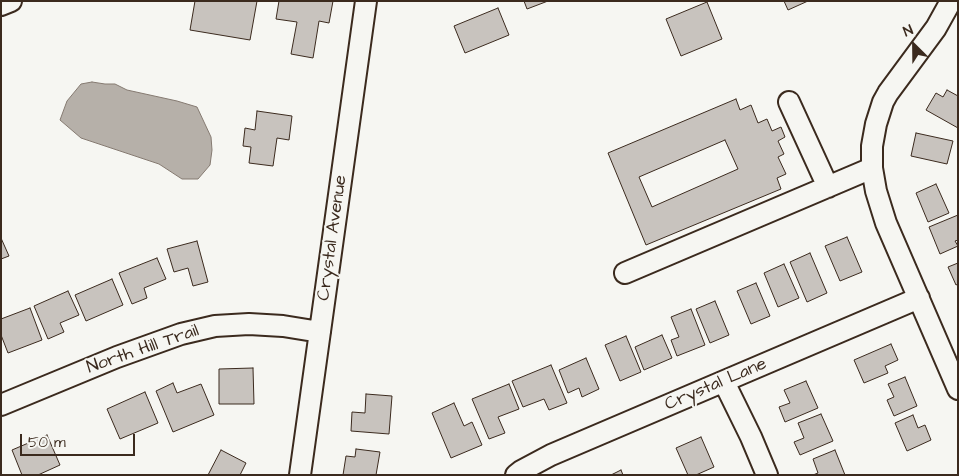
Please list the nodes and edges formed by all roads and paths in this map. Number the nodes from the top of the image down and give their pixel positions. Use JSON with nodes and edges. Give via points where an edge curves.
{"nodes":[{"id":1,"x":10,"y":1,"type":"edge"},
{"id":2,"x":366,"y":1,"type":"edge"},
{"id":3,"x":951,"y":1,"type":"edge"},
{"id":4,"x":1,"y":4,"type":"edge"},
{"id":5,"x":789,"y":102,"type":"dead end"},
{"id":6,"x":872,"y":168,"type":"junction"},
{"id":7,"x":828,"y":187,"type":"junction"},
{"id":8,"x":625,"y":273,"type":"dead end"},
{"id":9,"x":918,"y":298,"type":"junction"},
{"id":10,"x":320,"y":332,"type":"junction"},
{"id":11,"x":724,"y":382,"type":"junction"},
{"id":12,"x":958,"y":389,"type":"edge"},
{"id":13,"x":1,"y":405,"type":"edge"},
{"id":14,"x":300,"y":475,"type":"edge"},
{"id":15,"x":516,"y":475,"type":"edge"},
{"id":16,"x":767,"y":475,"type":"edge"}],
"edges":[{"from":1,"to":4,"type":"street"},
{"from":2,"to":10,"type":"street","name":"Crystal Avenue"},
{"from":3,"to":6,"type":"street","via":[[936,28],[883,102],[872,146]]},
{"from":5,"to":7,"type":"street"},
{"from":6,"to":7,"type":"street"},
{"from":6,"to":9,"type":"street","via":[[886,223]]},
{"from":7,"to":8,"type":"street"},
{"from":9,"to":11,"type":"street","name":"Crystal Lane"},
{"from":9,"to":12,"type":"street"},
{"from":10,"to":13,"type":"street","name":"North Hill Trail","via":[[284,326],[215,326],[181,334],[117,357]]},
{"from":10,"to":14,"type":"street","name":"Crystal Avenue"},
{"from":11,"to":15,"type":"street","name":"Crystal Lane","via":[[551,455]]},
{"from":11,"to":16,"type":"street"}]}
